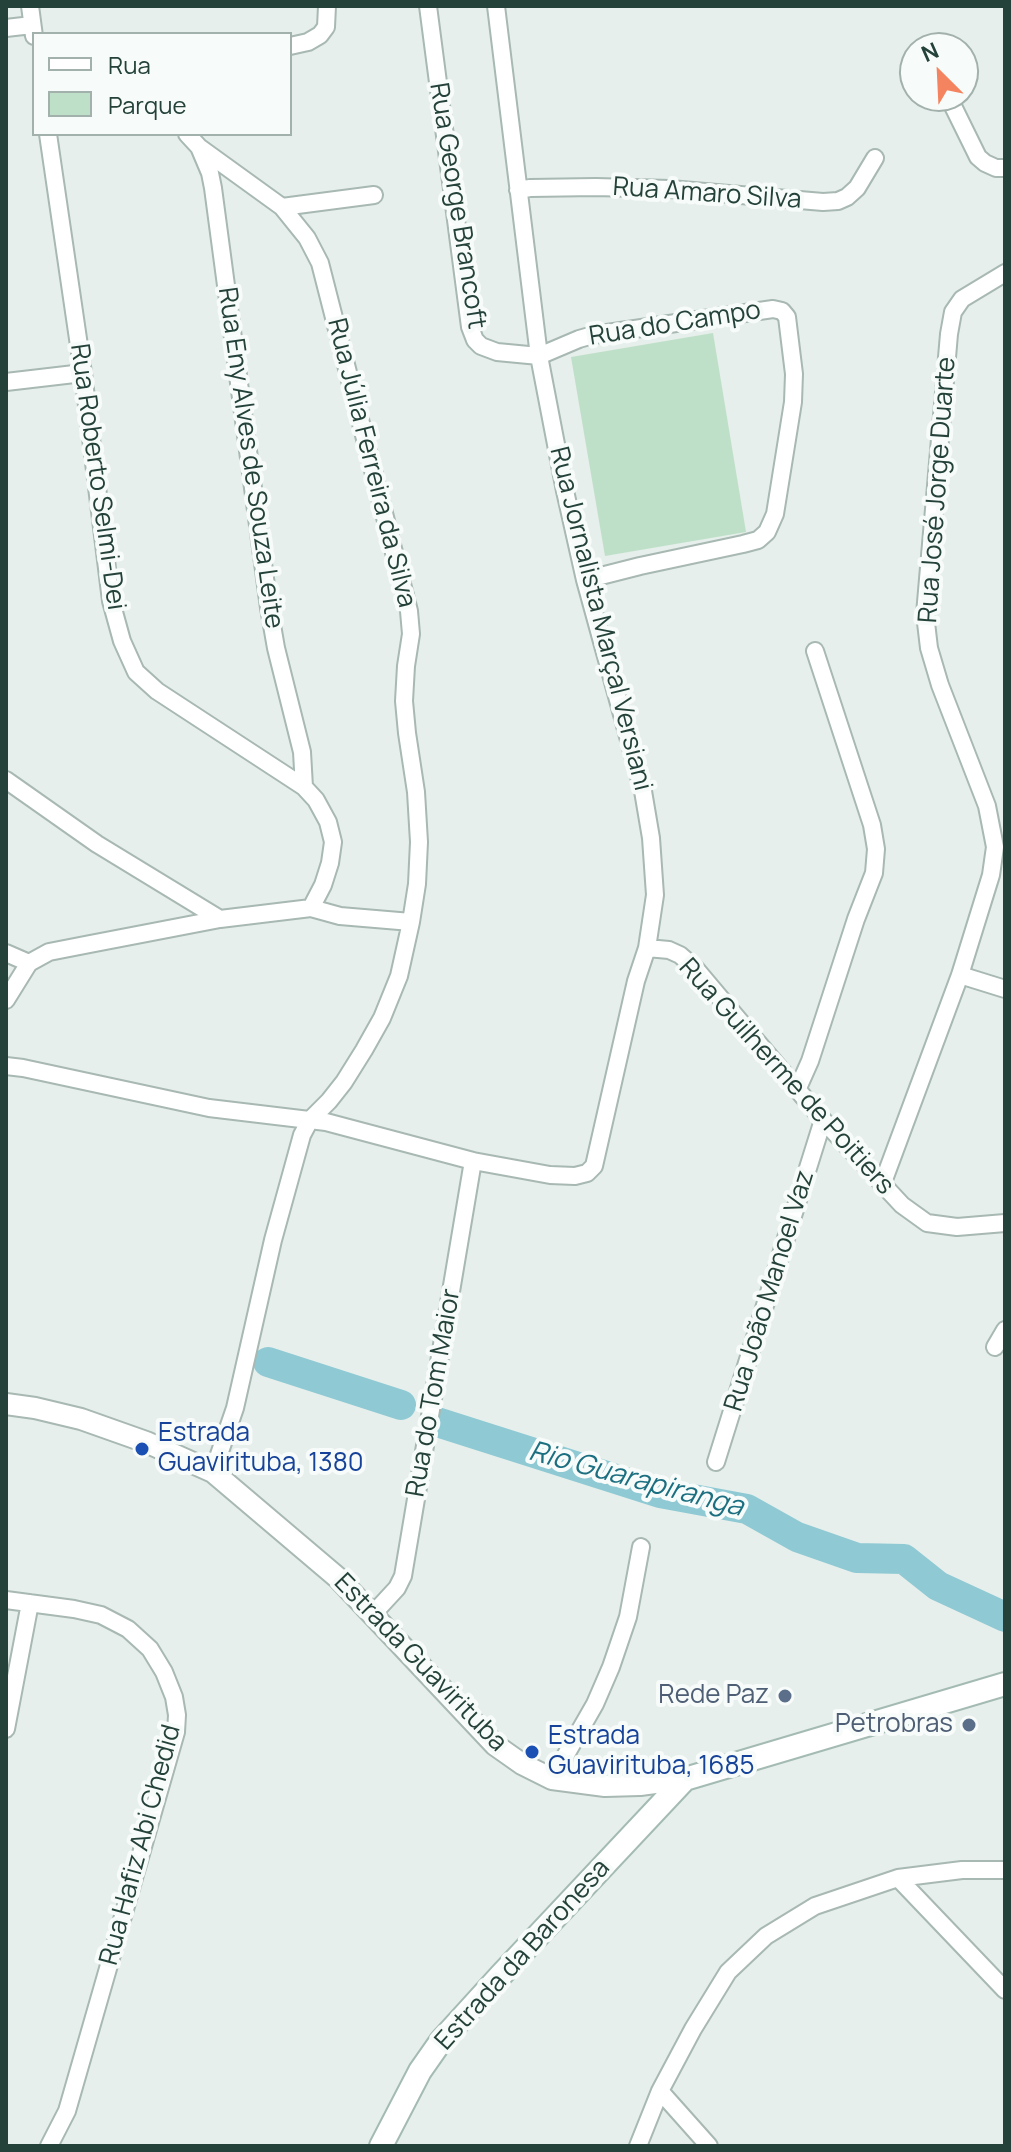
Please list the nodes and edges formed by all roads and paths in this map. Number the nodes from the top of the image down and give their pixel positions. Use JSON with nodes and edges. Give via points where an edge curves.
{"nodes":[{"id":1,"x":30,"y":6,"type":"edge"},
{"id":2,"x":327,"y":6,"type":"edge"},
{"id":3,"x":428,"y":6,"type":"edge"},
{"id":4,"x":496,"y":6,"type":"edge"},
{"id":5,"x":6,"y":28,"type":"edge"},
{"id":6,"x":33,"y":30,"type":"edge"},
{"id":7,"x":292,"y":46,"type":"edge"},
{"id":8,"x":956,"y":112,"type":"edge"},
{"id":9,"x":48,"y":136,"type":"edge"},
{"id":10,"x":189,"y":136,"type":"edge"},
{"id":11,"x":199,"y":147,"type":"junction"},
{"id":12,"x":875,"y":158,"type":"dead end"},
{"id":13,"x":1005,"y":168,"type":"edge"},
{"id":14,"x":518,"y":190,"type":"junction"},
{"id":15,"x":374,"y":195,"type":"dead end"},
{"id":16,"x":282,"y":207,"type":"junction"},
{"id":17,"x":1005,"y":273,"type":"edge"},
{"id":18,"x":539,"y":356,"type":"junction"},
{"id":19,"x":83,"y":373,"type":"junction"},
{"id":20,"x":6,"y":382,"type":"edge"},
{"id":21,"x":585,"y":580,"type":"junction"},
{"id":22,"x":815,"y":651,"type":"dead end"},
{"id":23,"x":6,"y":780,"type":"edge"},
{"id":24,"x":304,"y":787,"type":"junction"},
{"id":25,"x":311,"y":908,"type":"junction"},
{"id":26,"x":220,"y":919,"type":"junction"},
{"id":27,"x":411,"y":922,"type":"junction"},
{"id":28,"x":647,"y":948,"type":"junction"},
{"id":29,"x":6,"y":953,"type":"edge"},
{"id":30,"x":29,"y":963,"type":"junction"},
{"id":31,"x":960,"y":975,"type":"junction"},
{"id":32,"x":1005,"y":989,"type":"edge"},
{"id":33,"x":6,"y":1000,"type":"edge"},
{"id":34,"x":6,"y":1066,"type":"edge"},
{"id":35,"x":798,"y":1088,"type":"junction"},
{"id":36,"x":310,"y":1120,"type":"junction"},
{"id":37,"x":823,"y":1120,"type":"junction"},
{"id":38,"x":473,"y":1161,"type":"junction"},
{"id":39,"x":882,"y":1185,"type":"junction"},
{"id":40,"x":1005,"y":1223,"type":"edge"},
{"id":41,"x":1005,"y":1330,"type":"edge"},
{"id":42,"x":995,"y":1347,"type":"dead end"},
{"id":43,"x":6,"y":1404,"type":"edge"},
{"id":44,"x":716,"y":1462,"type":"dead end"},
{"id":45,"x":213,"y":1472,"type":"junction"},
{"id":46,"x":641,"y":1547,"type":"dead end"},
{"id":47,"x":6,"y":1600,"type":"edge"},
{"id":48,"x":30,"y":1603,"type":"junction"},
{"id":49,"x":373,"y":1614,"type":"junction"},
{"id":50,"x":1005,"y":1684,"type":"edge"},
{"id":51,"x":6,"y":1729,"type":"edge"},
{"id":52,"x":552,"y":1779,"type":"junction"},
{"id":53,"x":685,"y":1779,"type":"junction"},
{"id":54,"x":1005,"y":1870,"type":"edge"},
{"id":55,"x":898,"y":1878,"type":"junction"},
{"id":56,"x":1005,"y":1990,"type":"edge"},
{"id":57,"x":660,"y":2091,"type":"junction"},
{"id":58,"x":49,"y":2146,"type":"edge"},
{"id":59,"x":381,"y":2146,"type":"edge"},
{"id":60,"x":638,"y":2146,"type":"edge"},
{"id":61,"x":709,"y":2146,"type":"edge"}],
"edges":[{"from":1,"to":6,"type":"street"},
{"from":2,"to":7,"type":"street","via":[[320,35]]},
{"from":3,"to":18,"type":"street","name":"Rua George Brancoft","via":[[470,327],[481,346]]},
{"from":4,"to":14,"type":"street","name":"Rua Jornalista Marçal Versiani"},
{"from":5,"to":6,"type":"street"},
{"from":8,"to":13,"type":"street","via":[[978,157]]},
{"from":9,"to":19,"type":"street","name":"Rua Roberto Selmi-Dei"},
{"from":10,"to":11,"type":"street","name":"Rua Eny Alves de Souza Leite"},
{"from":11,"to":16,"type":"street","name":"Rua Júlia Ferreira da Silva"},
{"from":11,"to":24,"type":"street","name":"Rua Eny Alves de Souza Leite","via":[[213,188],[269,608],[302,752]]},
{"from":12,"to":14,"type":"street","name":"Rua Amaro Silva","via":[[857,188],[838,201],[670,189]]},
{"from":14,"to":18,"type":"street","name":"Rua Jornalista Marçal Versiani"},
{"from":15,"to":16,"type":"street"},
{"from":16,"to":27,"type":"street","name":"Rua Júlia Ferreira da Silva","via":[[320,263],[409,611],[404,701],[419,842]]},
{"from":17,"to":31,"type":"street","name":"Rua José Jorge Duarte","via":[[962,299],[953,312],[925,614],[936,673],[987,806],[995,847]]},
{"from":18,"to":21,"type":"street","name":"Rua Jornalista Marçal Versiani"},
{"from":18,"to":21,"type":"street","name":"Rua do Campo","via":[[593,335],[773,309],[782,311],[790,328],[793,402],[775,514],[767,532],[758,540]]},
{"from":19,"to":20,"type":"street"},
{"from":19,"to":24,"type":"street","name":"Rua Roberto Selmi-Dei","via":[[111,601],[136,672]]},
{"from":21,"to":28,"type":"street","name":"Rua Jornalista Marçal Versiani","via":[[651,838],[655,881]]},
{"from":22,"to":35,"type":"street","via":[[876,849],[874,873]]},
{"from":23,"to":26,"type":"street","via":[[97,844]]},
{"from":24,"to":25,"type":"street","name":"Rua Roberto Selmi-Dei","via":[[328,822],[333,842],[323,885]]},
{"from":25,"to":26,"type":"street"},
{"from":25,"to":27,"type":"street"},
{"from":26,"to":30,"type":"street","via":[[49,952]]},
{"from":27,"to":36,"type":"street","name":"Rua Júlia Ferreira da Silva","via":[[399,976],[382,1018],[344,1082]]},
{"from":28,"to":35,"type":"street","name":"Rua Guilherme de Poitiers","via":[[669,950],[695,968]]},
{"from":28,"to":38,"type":"street","name":"Rua Guilherme de Poitiers","via":[[594,1166],[575,1176],[550,1175]]},
{"from":29,"to":30,"type":"street"},
{"from":30,"to":33,"type":"street"},
{"from":31,"to":32,"type":"street"},
{"from":31,"to":39,"type":"street","name":"Rua José Jorge Duarte"},
{"from":34,"to":36,"type":"street","via":[[209,1108]]},
{"from":35,"to":37,"type":"street","name":"Rua Guilherme de Poitiers"},
{"from":36,"to":38,"type":"street","name":"Rua Guilherme de Poitiers"},
{"from":36,"to":45,"type":"street","via":[[294,1161],[235,1408]]},
{"from":37,"to":39,"type":"street","name":"Rua Guilherme de Poitiers"},
{"from":37,"to":44,"type":"street","name":"Rua João Manoel Vaz"},
{"from":38,"to":49,"type":"street","name":"Rua do Tom Maior","via":[[403,1576]]},
{"from":39,"to":40,"type":"street","name":"Rua Guilherme de Poitiers","via":[[927,1223]]},
{"from":41,"to":42,"type":"street"},
{"from":43,"to":45,"type":"street","name":"Estrada Guavirituba","via":[[81,1419]]},
{"from":45,"to":49,"type":"street","name":"Estrada Guavirituba","via":[[330,1570]]},
{"from":46,"to":52,"type":"street","via":[[628,1617],[611,1667]]},
{"from":47,"to":48,"type":"street","name":"Rua Hafiz Abi Chedid"},
{"from":48,"to":51,"type":"street"},
{"from":48,"to":58,"type":"street","name":"Rua Hafiz Abi Chedid","via":[[101,1615],[128,1629],[150,1649],[164,1672],[177,1715],[67,2111]]},
{"from":49,"to":52,"type":"street","name":"Estrada Guavirituba","via":[[495,1745]]},
{"from":50,"to":53,"type":"main road","name":"Estrada Guavirituba"},
{"from":52,"to":53,"type":"street","name":"Estrada Guavirituba","via":[[605,1786]]},
{"from":53,"to":59,"type":"main road","name":"Estrada da Baronesa","via":[[460,2018],[420,2071]]},
{"from":54,"to":55,"type":"street"},
{"from":55,"to":56,"type":"street"},
{"from":55,"to":57,"type":"street","via":[[815,1906],[766,1936],[728,1972]]},
{"from":57,"to":60,"type":"street"},
{"from":57,"to":61,"type":"street"}]}
